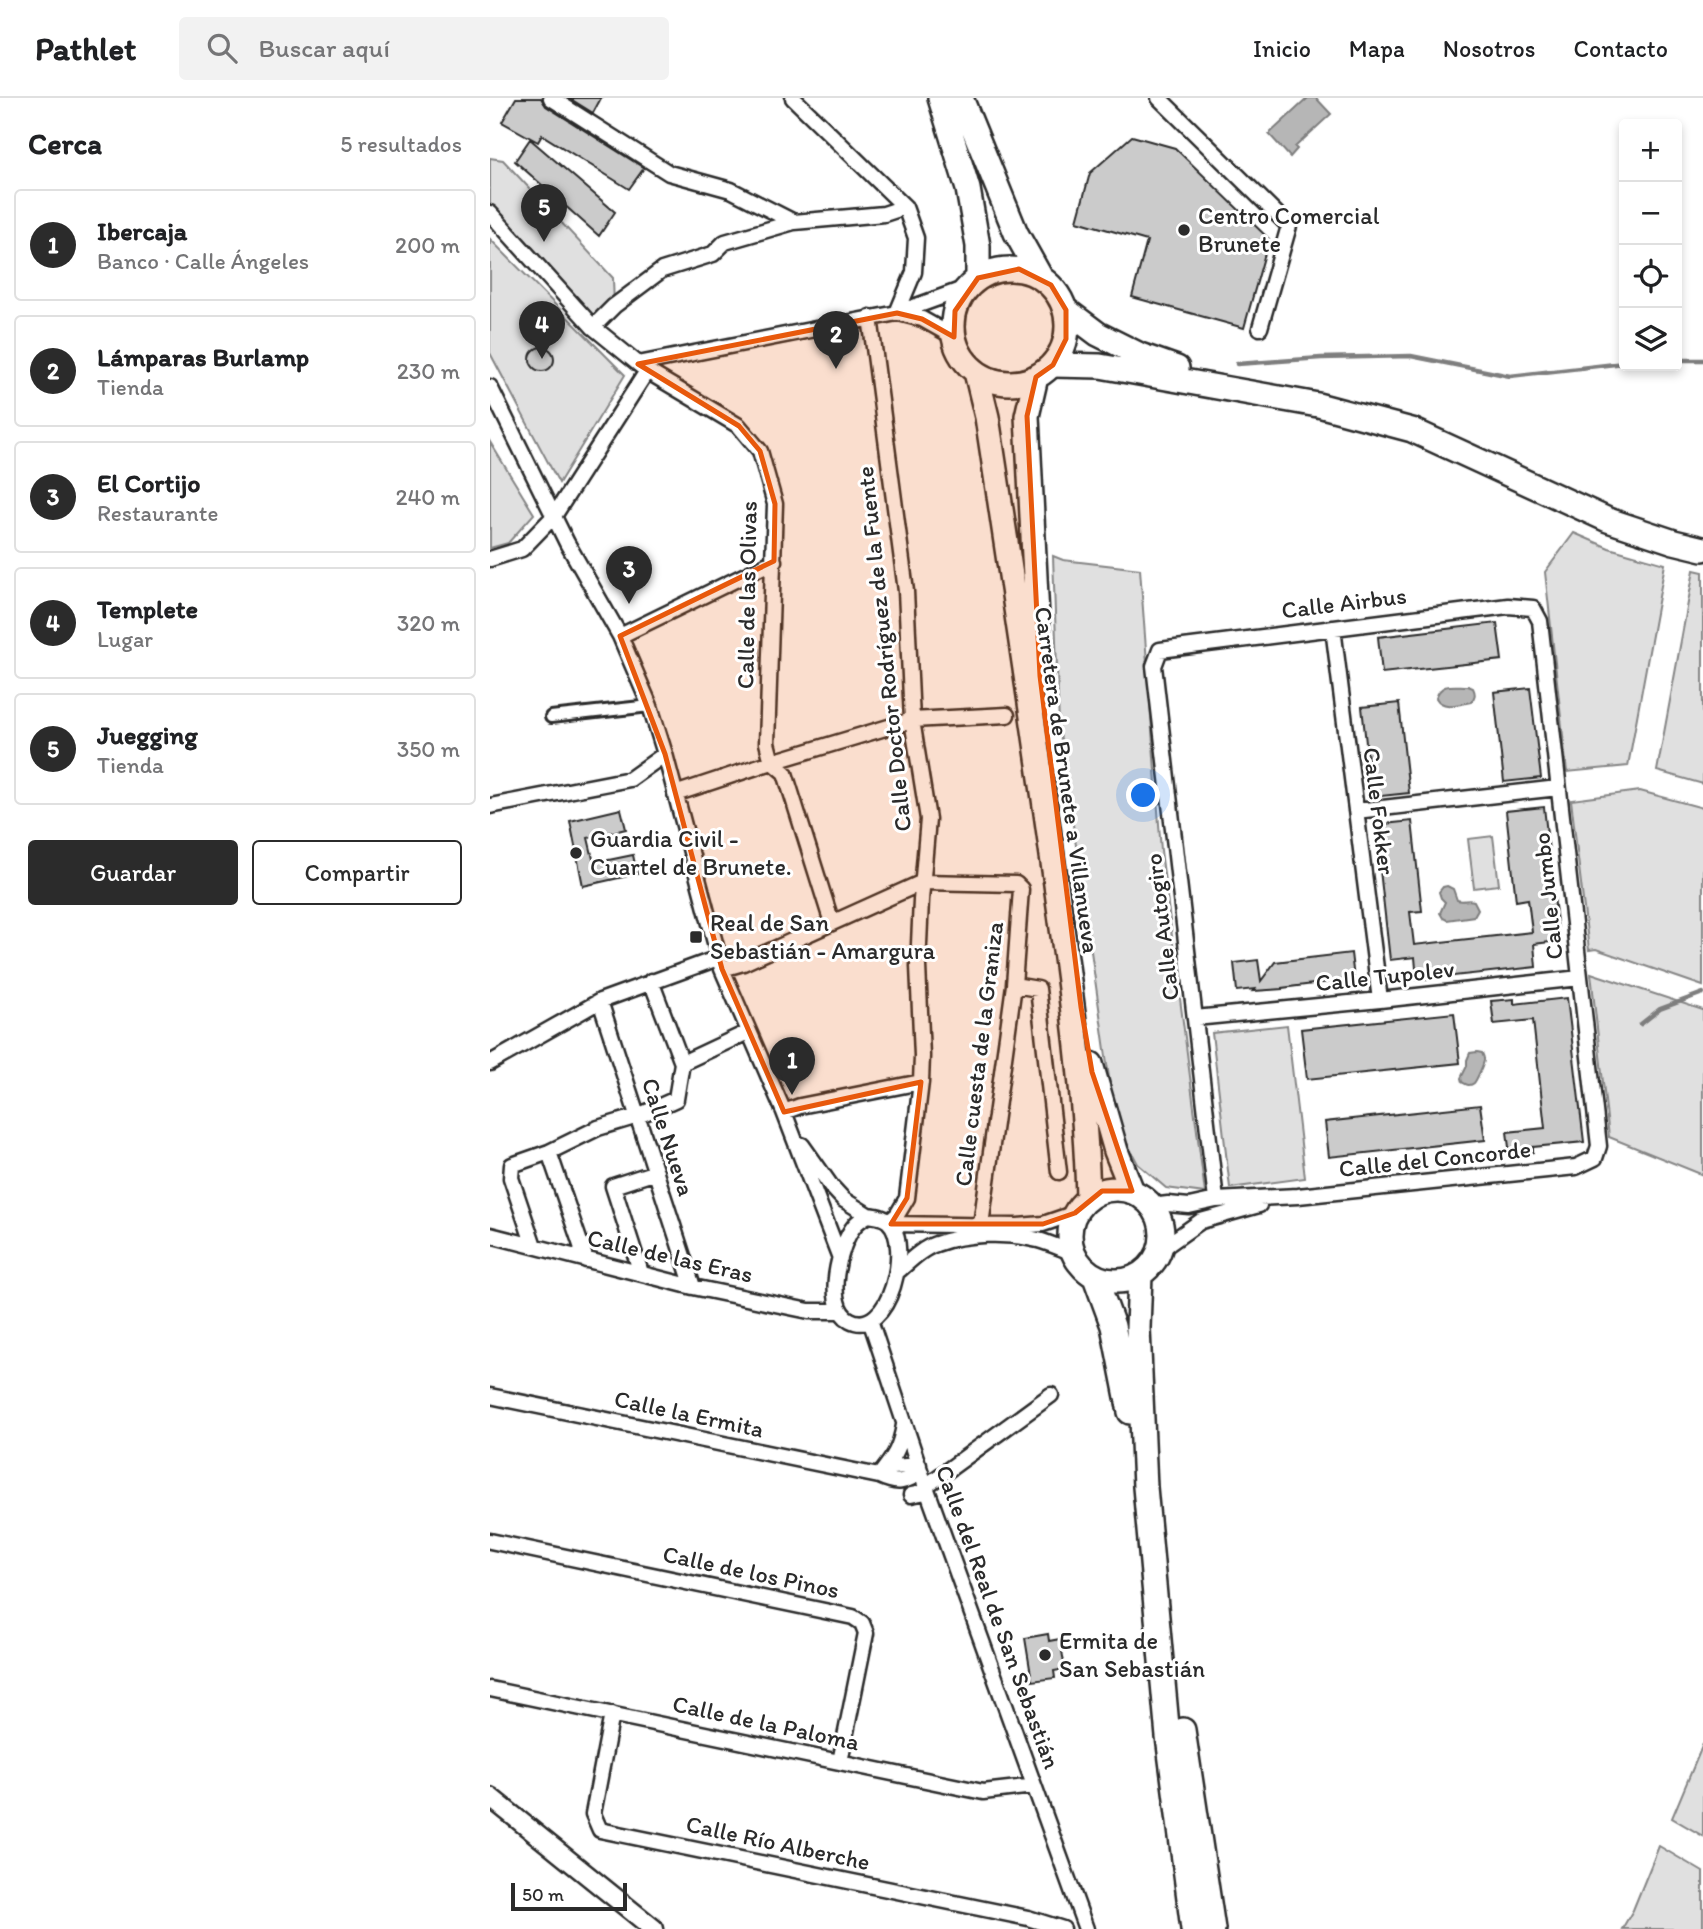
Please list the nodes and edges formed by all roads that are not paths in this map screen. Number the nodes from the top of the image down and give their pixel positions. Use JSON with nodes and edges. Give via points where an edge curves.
{"nodes":[{"id":1,"x":551,"y":98,"type":"edge"},
{"id":2,"x":940,"y":98,"type":"edge"},
{"id":3,"x":961,"y":98,"type":"edge"},
{"id":4,"x":1159,"y":98,"type":"edge"},
{"id":5,"x":799,"y":100,"type":"edge"},
{"id":6,"x":905,"y":207,"type":"junction"},
{"id":7,"x":490,"y":213,"type":"edge"},
{"id":8,"x":794,"y":222,"type":"junction"},
{"id":9,"x":1040,"y":276,"type":"junction"},
{"id":10,"x":972,"y":283,"type":"junction"},
{"id":11,"x":1066,"y":310,"type":"junction"},
{"id":12,"x":897,"y":313,"type":"junction"},
{"id":13,"x":870,"y":317,"type":"junction"},
{"id":14,"x":593,"y":327,"type":"junction"},
{"id":15,"x":1260,"y":328,"type":"dead end"},
{"id":16,"x":954,"y":337,"type":"junction"},
{"id":17,"x":642,"y":367,"type":"junction"},
{"id":18,"x":1044,"y":371,"type":"junction"},
{"id":19,"x":976,"y":372,"type":"junction"},
{"id":20,"x":490,"y":387,"type":"edge"},
{"id":21,"x":1250,"y":393,"type":"junction"},
{"id":22,"x":554,"y":516,"type":"junction"},
{"id":23,"x":1703,"y":549,"type":"edge"},
{"id":24,"x":490,"y":559,"type":"edge"},
{"id":25,"x":774,"y":561,"type":"junction"},
{"id":26,"x":1533,"y":608,"type":"joint"},
{"id":27,"x":1333,"y":628,"type":"junction"},
{"id":28,"x":620,"y":636,"type":"junction"},
{"id":29,"x":1160,"y":650,"type":"joint"},
{"id":30,"x":650,"y":706,"type":"junction"},
{"id":31,"x":1007,"y":716,"type":"dead end"},
{"id":32,"x":551,"y":717,"type":"dead end"},
{"id":33,"x":912,"y":720,"type":"junction"},
{"id":34,"x":665,"y":754,"type":"junction"},
{"id":35,"x":772,"y":762,"type":"junction"},
{"id":36,"x":1559,"y":788,"type":"junction"},
{"id":37,"x":675,"y":794,"type":"junction"},
{"id":38,"x":490,"y":806,"type":"edge"},
{"id":39,"x":1356,"y":811,"type":"junction"},
{"id":40,"x":923,"y":883,"type":"junction"},
{"id":41,"x":832,"y":923,"type":"junction"},
{"id":42,"x":720,"y":964,"type":"junction"},
{"id":43,"x":1580,"y":978,"type":"junction"},
{"id":44,"x":651,"y":981,"type":"junction"},
{"id":45,"x":1014,"y":985,"type":"junction"},
{"id":46,"x":1380,"y":1000,"type":"junction"},
{"id":47,"x":600,"y":1001,"type":"junction"},
{"id":48,"x":1195,"y":1018,"type":"junction"},
{"id":49,"x":748,"y":1032,"type":"junction"},
{"id":50,"x":490,"y":1063,"type":"edge"},
{"id":51,"x":682,"y":1063,"type":"junction"},
{"id":52,"x":921,"y":1082,"type":"junction"},
{"id":53,"x":638,"y":1116,"type":"junction"},
{"id":54,"x":786,"y":1118,"type":"junction"},
{"id":55,"x":549,"y":1152,"type":"junction"},
{"id":56,"x":1576,"y":1167,"type":"joint"},
{"id":57,"x":656,"y":1172,"type":"junction"},
{"id":58,"x":1059,"y":1172,"type":"dead end"},
{"id":59,"x":1132,"y":1191,"type":"junction"},
{"id":60,"x":1298,"y":1196,"type":"junction"},
{"id":61,"x":1216,"y":1200,"type":"junction"},
{"id":62,"x":1082,"y":1205,"type":"junction"},
{"id":63,"x":1152,"y":1206,"type":"junction"},
{"id":64,"x":868,"y":1215,"type":"junction"},
{"id":65,"x":890,"y":1223,"type":"junction"},
{"id":66,"x":981,"y":1225,"type":"junction"},
{"id":67,"x":490,"y":1235,"type":"edge"},
{"id":68,"x":534,"y":1247,"type":"junction"},
{"id":69,"x":1160,"y":1250,"type":"junction"},
{"id":70,"x":1073,"y":1253,"type":"junction"},
{"id":71,"x":840,"y":1258,"type":"junction"},
{"id":72,"x":586,"y":1259,"type":"junction"},
{"id":73,"x":897,"y":1272,"type":"junction"},
{"id":74,"x":641,"y":1273,"type":"junction"},
{"id":75,"x":1140,"y":1275,"type":"junction"},
{"id":76,"x":1095,"y":1277,"type":"junction"},
{"id":77,"x":693,"y":1287,"type":"junction"},
{"id":78,"x":840,"y":1311,"type":"junction"},
{"id":79,"x":870,"y":1320,"type":"junction"},
{"id":80,"x":1051,"y":1395,"type":"dead end"},
{"id":81,"x":490,"y":1396,"type":"edge"},
{"id":82,"x":904,"y":1422,"type":"junction"},
{"id":83,"x":922,"y":1475,"type":"junction"},
{"id":84,"x":885,"y":1479,"type":"junction"},
{"id":85,"x":1145,"y":1487,"type":"junction"},
{"id":86,"x":911,"y":1495,"type":"junction"},
{"id":87,"x":937,"y":1517,"type":"junction"},
{"id":88,"x":490,"y":1541,"type":"edge"},
{"id":89,"x":1154,"y":1576,"type":"junction"},
{"id":90,"x":490,"y":1689,"type":"edge"},
{"id":91,"x":612,"y":1714,"type":"junction"},
{"id":92,"x":840,"y":1762,"type":"junction"},
{"id":93,"x":1034,"y":1786,"type":"junction"},
{"id":94,"x":490,"y":1797,"type":"edge"},
{"id":95,"x":654,"y":1929,"type":"edge"},
{"id":96,"x":1063,"y":1929,"type":"edge"},
{"id":97,"x":1086,"y":1929,"type":"edge"},
{"id":98,"x":1193,"y":1929,"type":"edge"},
{"id":99,"x":1213,"y":1929,"type":"edge"}],
"edges":[{"from":1,"to":8,"type":"street","via":[[669,173],[731,190]]},
{"from":2,"to":10,"type":"main road","via":[[968,189],[978,246]]},
{"from":3,"to":9,"type":"main road","via":[[1016,233]]},
{"from":4,"to":15,"type":"street","via":[[1289,226]]},
{"from":5,"to":6,"type":"street"},
{"from":6,"to":8,"type":"street","via":[[884,214]]},
{"from":6,"to":12,"type":"street","via":[[916,238],[915,261]]},
{"from":7,"to":14,"type":"street","name":"Calle de las Olivas"},
{"from":8,"to":14,"type":"street","via":[[726,242],[713,254],[662,270]]},
{"from":9,"to":10,"type":"main road","via":[[1019,269],[998,270]]},
{"from":9,"to":11,"type":"main road"},
{"from":10,"to":12,"type":"street"},
{"from":10,"to":16,"type":"main road","via":[[954,311]]},
{"from":11,"to":18,"type":"main road","via":[[1066,340]]},
{"from":11,"to":21,"type":"main road","via":[[1098,334],[1140,355]]},
{"from":12,"to":13,"type":"street"},
{"from":12,"to":16,"type":"street","via":[[922,319]]},
{"from":13,"to":17,"type":"street"},
{"from":13,"to":33,"type":"street","name":"Calle Doctor Rodríguez de la Fuente","via":[[906,591]]},
{"from":14,"to":17,"type":"street","name":"Calle de las Olivas"},
{"from":16,"to":19,"type":"main road","via":[[958,350]]},
{"from":17,"to":22,"type":"street"},
{"from":17,"to":25,"type":"street","name":"Calle de las Olivas","via":[[739,426],[760,450],[775,504]]},
{"from":18,"to":19,"type":"main road","via":[[1016,383],[995,381]]},
{"from":18,"to":21,"type":"main road","via":[[1100,366]]},
{"from":18,"to":59,"type":"main road","name":"Carretera de Brunete a Villanueva","via":[[1027,416],[1048,765],[1092,1072]]},
{"from":19,"to":62,"type":"main road","name":"Carretera de Brunete a Villanueva","via":[[988,417],[1071,993],[1083,1098]]},
{"from":20,"to":22,"type":"street"},
{"from":21,"to":23,"type":"main road","via":[[1412,430],[1608,520]]},
{"from":22,"to":24,"type":"street","via":[[522,549]]},
{"from":22,"to":28,"type":"street"},
{"from":25,"to":28,"type":"street"},
{"from":25,"to":35,"type":"street","name":"Calle de las Olivas","via":[[767,743]]},
{"from":26,"to":27,"type":"street","name":"Calle Airbus","via":[[1508,606]]},
{"from":26,"to":36,"type":"street","name":"Calle Jumbo","via":[[1540,621]]},
{"from":27,"to":29,"type":"street","name":"Calle Airbus"},
{"from":27,"to":39,"type":"street","name":"Calle Fokker"},
{"from":28,"to":30,"type":"street"},
{"from":29,"to":48,"type":"street","name":"Calle Autogiro","via":[[1154,666]]},
{"from":30,"to":32,"type":"street"},
{"from":30,"to":34,"type":"street"},
{"from":31,"to":33,"type":"street"},
{"from":33,"to":35,"type":"street"},
{"from":33,"to":40,"type":"street","name":"Calle Doctor Rodríguez de la Fuente","via":[[928,819]]},
{"from":34,"to":37,"type":"street"},
{"from":34,"to":38,"type":"street","via":[[630,779]]},
{"from":35,"to":37,"type":"street"},
{"from":35,"to":41,"type":"street","name":"Calle de las Olivas","via":[[785,773]]},
{"from":36,"to":39,"type":"street"},
{"from":36,"to":43,"type":"street","name":"Calle Jumbo"},
{"from":37,"to":42,"type":"street"},
{"from":39,"to":46,"type":"street","name":"Calle Fokker"},
{"from":40,"to":41,"type":"street"},
{"from":40,"to":45,"type":"street","name":"Calle cuesta de la Graniza","via":[[1016,884],[1021,889]]},
{"from":40,"to":52,"type":"street","name":"Calle Doctor Rodríguez de la Fuente","via":[[918,966]]},
{"from":41,"to":42,"type":"street","via":[[743,963]]},
{"from":42,"to":44,"type":"street"},
{"from":42,"to":49,"type":"street"},
{"from":43,"to":46,"type":"street","name":"Calle Tupolev"},
{"from":43,"to":56,"type":"street","name":"Calle Jumbo","via":[[1599,1146],[1595,1158]]},
{"from":44,"to":47,"type":"street"},
{"from":44,"to":51,"type":"street"},
{"from":45,"to":58,"type":"street","via":[[1038,989]]},
{"from":45,"to":66,"type":"street","name":"Calle cuesta de la Graniza"},
{"from":46,"to":48,"type":"street","name":"Calle Tupolev"},
{"from":47,"to":50,"type":"street"},
{"from":47,"to":53,"type":"street","name":"Calle Nueva"},
{"from":48,"to":61,"type":"street","name":"Calle Autogiro"},
{"from":49,"to":51,"type":"street"},
{"from":49,"to":54,"type":"street"},
{"from":51,"to":53,"type":"street","via":[[676,1100]]},
{"from":52,"to":54,"type":"street","via":[[800,1106]]},
{"from":52,"to":65,"type":"street","name":"Calle Doctor Rodríguez de la Fuente","via":[[907,1198]]},
{"from":53,"to":55,"type":"street","via":[[598,1128]]},
{"from":53,"to":57,"type":"street","name":"Calle Nueva"},
{"from":54,"to":64,"type":"street","via":[[831,1186]]},
{"from":54,"to":71,"type":"street"},
{"from":55,"to":68,"type":"street","via":[[512,1165],[510,1178]]},
{"from":55,"to":72,"type":"street"},
{"from":56,"to":60,"type":"street","name":"Calle del Concorde"},
{"from":57,"to":74,"type":"street","via":[[613,1186]]},
{"from":57,"to":77,"type":"street","name":"Calle Nueva"},
{"from":59,"to":62,"type":"main road","via":[[1102,1191]]},
{"from":59,"to":63,"type":"main road"},
{"from":60,"to":61,"type":"street","name":"Calle del Concorde"},
{"from":60,"to":69,"type":"street","name":"Calle del Concorde","via":[[1201,1221]]},
{"from":61,"to":63,"type":"street","name":"Calle del Concorde"},
{"from":62,"to":66,"type":"street","via":[[1043,1224]]},
{"from":62,"to":70,"type":"main road","via":[[1070,1226]]},
{"from":63,"to":69,"type":"main road","via":[[1163,1235]]},
{"from":64,"to":65,"type":"street"},
{"from":64,"to":71,"type":"street","via":[[855,1225]]},
{"from":65,"to":66,"type":"street"},
{"from":65,"to":73,"type":"street","via":[[898,1248]]},
{"from":67,"to":68,"type":"street","name":"Calle de las Eras"},
{"from":68,"to":72,"type":"street","name":"Calle de las Eras"},
{"from":69,"to":75,"type":"main road"},
{"from":70,"to":73,"type":"street","via":[[1038,1240],[970,1236],[935,1244]]},
{"from":70,"to":76,"type":"main road"},
{"from":71,"to":78,"type":"street","via":[[835,1294]]},
{"from":72,"to":74,"type":"street","name":"Calle de las Eras"},
{"from":73,"to":79,"type":"street","via":[[885,1305]]},
{"from":74,"to":77,"type":"street","name":"Calle de las Eras"},
{"from":75,"to":76,"type":"main road","via":[[1118,1281]]},
{"from":75,"to":85,"type":"main road"},
{"from":76,"to":85,"type":"main road","via":[[1113,1326]]},
{"from":77,"to":78,"type":"street","name":"Calle de las Eras","via":[[809,1311]]},
{"from":78,"to":79,"type":"street","via":[[859,1323]]},
{"from":79,"to":82,"type":"street","name":"Calle del Real de San Sebastián"},
{"from":80,"to":83,"type":"street"},
{"from":81,"to":84,"type":"street","name":"Calle la Ermita"},
{"from":82,"to":83,"type":"street","name":"Calle del Real de San Sebastián"},
{"from":82,"to":84,"type":"street"},
{"from":83,"to":84,"type":"street","name":"Calle la Ermita","via":[[905,1482]]},
{"from":83,"to":86,"type":"street","via":[[921,1493]]},
{"from":83,"to":87,"type":"street","name":"Calle del Real de San Sebastián"},
{"from":84,"to":86,"type":"street","name":"Calle la Ermita"},
{"from":85,"to":89,"type":"main road"},
{"from":86,"to":87,"type":"street","name":"Calle la Ermita"},
{"from":87,"to":93,"type":"street","name":"Calle del Real de San Sebastián"},
{"from":88,"to":92,"type":"street","name":"Calle de los Pinos","via":[[853,1617],[866,1633]]},
{"from":89,"to":98,"type":"main road","via":[[1168,1737]]},
{"from":89,"to":99,"type":"main road","via":[[1174,1667]]},
{"from":90,"to":91,"type":"street","name":"Calle de la Paloma"},
{"from":91,"to":92,"type":"street","name":"Calle de la Paloma"},
{"from":91,"to":96,"type":"street","name":"Calle Río Alberche","via":[[593,1814],[600,1830]]},
{"from":92,"to":93,"type":"street","name":"Calle de la Paloma","via":[[983,1791]]},
{"from":93,"to":97,"type":"street","name":"Calle del Real de San Sebastián"},
{"from":94,"to":95,"type":"street"}]}
